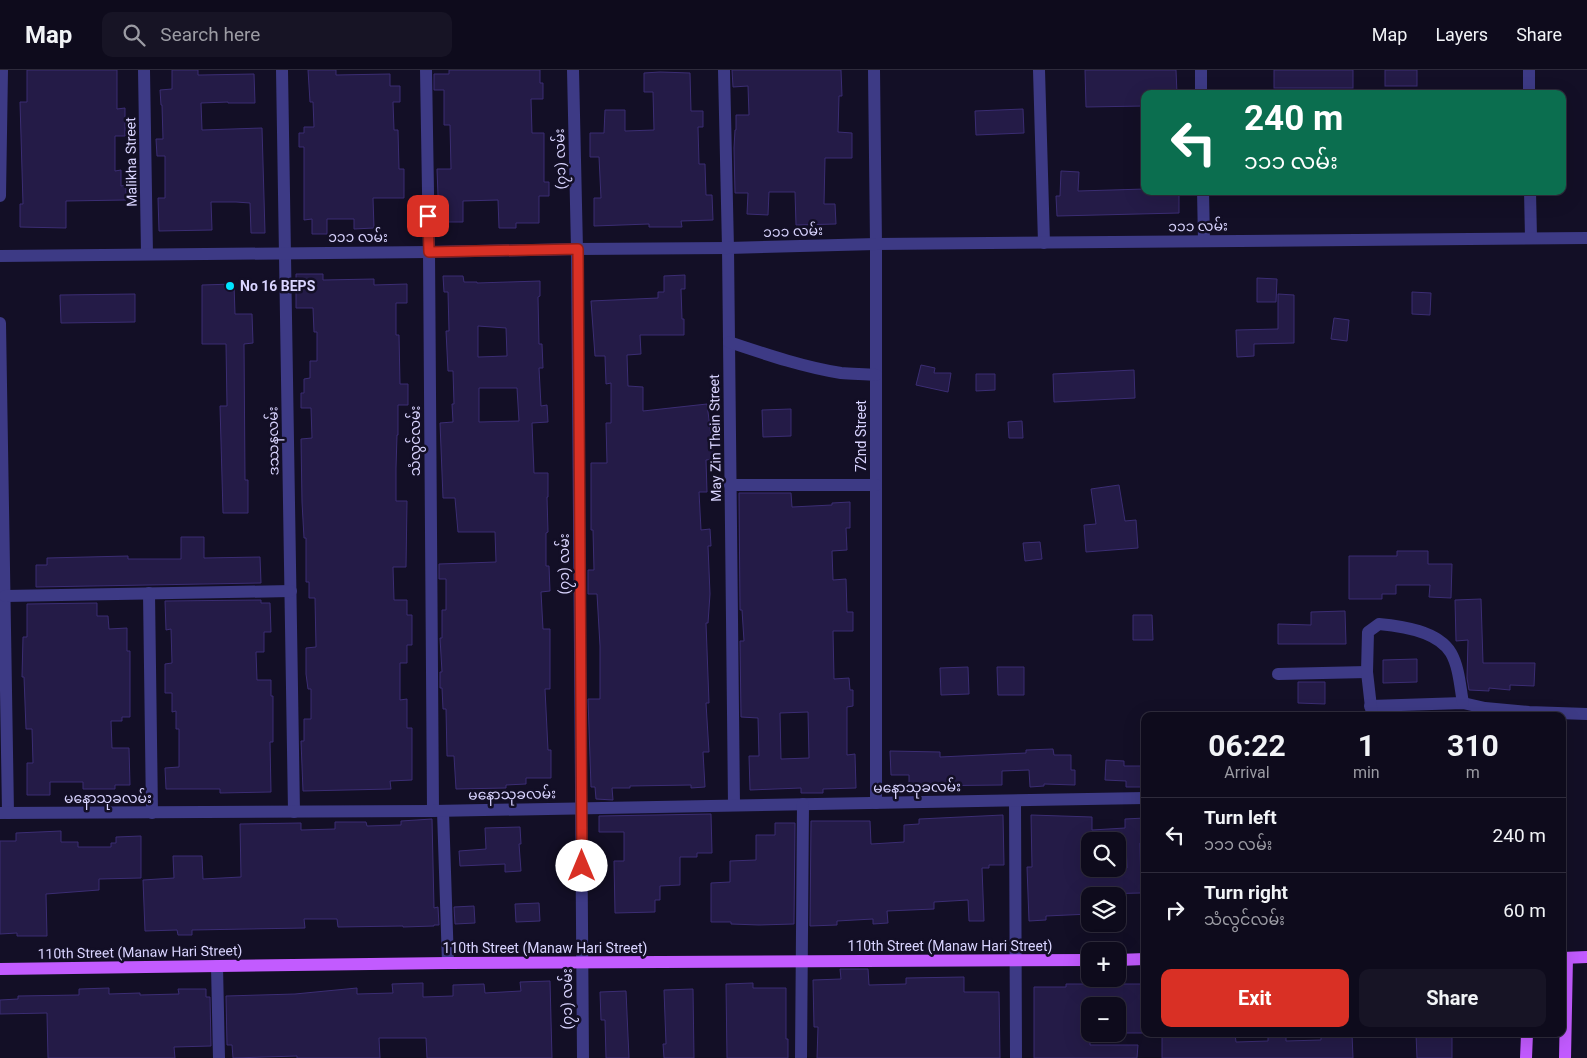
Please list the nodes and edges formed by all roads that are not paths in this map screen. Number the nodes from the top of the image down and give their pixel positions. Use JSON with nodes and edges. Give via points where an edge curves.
{"nodes":[{"id":1,"x":2,"y":70,"type":"edge"},
{"id":2,"x":144,"y":70,"type":"edge"},
{"id":3,"x":282,"y":70,"type":"edge"},
{"id":4,"x":426,"y":70,"type":"edge"},
{"id":5,"x":573,"y":70,"type":"edge"},
{"id":6,"x":724,"y":70,"type":"edge"},
{"id":7,"x":874,"y":70,"type":"edge"},
{"id":8,"x":1039,"y":70,"type":"edge"},
{"id":9,"x":1201,"y":70,"type":"edge"},
{"id":10,"x":1529,"y":70,"type":"edge"},
{"id":11,"x":1201,"y":90,"type":"edge"},
{"id":12,"x":1529,"y":90,"type":"edge"},
{"id":13,"x":1203,"y":195,"type":"edge"},
{"id":14,"x":1530,"y":195,"type":"edge"},
{"id":15,"x":0,"y":196,"type":"edge"},
{"id":16,"x":1531,"y":238,"type":"junction"},
{"id":17,"x":1587,"y":238,"type":"edge"},
{"id":18,"x":1204,"y":241,"type":"junction"},
{"id":19,"x":1044,"y":243,"type":"junction"},
{"id":20,"x":876,"y":244,"type":"junction"},
{"id":21,"x":728,"y":248,"type":"junction"},
{"id":22,"x":578,"y":249,"type":"junction"},
{"id":23,"x":429,"y":252,"type":"junction"},
{"id":24,"x":285,"y":253,"type":"junction"},
{"id":25,"x":147,"y":254,"type":"junction"},
{"id":26,"x":0,"y":256,"type":"edge"},
{"id":27,"x":0,"y":323,"type":"edge"},
{"id":28,"x":729,"y":342,"type":"junction"},
{"id":29,"x":876,"y":375,"type":"junction"},
{"id":30,"x":876,"y":485,"type":"junction"},
{"id":31,"x":730,"y":486,"type":"junction"},
{"id":32,"x":291,"y":591,"type":"junction"},
{"id":33,"x":149,"y":593,"type":"junction"},
{"id":34,"x":5,"y":596,"type":"junction"},
{"id":35,"x":1367,"y":672,"type":"junction"},
{"id":36,"x":1278,"y":674,"type":"dead end"},
{"id":37,"x":1463,"y":702,"type":"junction"},
{"id":38,"x":1371,"y":711,"type":"edge"},
{"id":39,"x":1529,"y":712,"type":"edge"},
{"id":40,"x":1566,"y":713,"type":"edge"},
{"id":41,"x":1587,"y":714,"type":"edge"},
{"id":42,"x":1141,"y":798,"type":"edge"},
{"id":43,"x":1015,"y":801,"type":"junction"},
{"id":44,"x":876,"y":803,"type":"junction"},
{"id":45,"x":803,"y":804,"type":"junction"},
{"id":46,"x":734,"y":805,"type":"junction"},
{"id":47,"x":581,"y":808,"type":"junction"},
{"id":48,"x":438,"y":811,"type":"junction"},
{"id":49,"x":294,"y":812,"type":"junction"},
{"id":50,"x":4,"y":813,"type":"edge"},
{"id":51,"x":152,"y":813,"type":"junction"},
{"id":52,"x":1587,"y":957,"type":"edge"},
{"id":53,"x":1566,"y":958,"type":"edge"},
{"id":54,"x":1141,"y":959,"type":"edge"},
{"id":55,"x":1081,"y":960,"type":"edge"},
{"id":56,"x":1126,"y":960,"type":"edge"},
{"id":57,"x":802,"y":961,"type":"junction"},
{"id":58,"x":1016,"y":961,"type":"junction"},
{"id":59,"x":582,"y":962,"type":"junction"},
{"id":60,"x":448,"y":963,"type":"junction"},
{"id":61,"x":217,"y":966,"type":"junction"},
{"id":62,"x":0,"y":969,"type":"edge"},
{"id":63,"x":1527,"y":1037,"type":"edge"},
{"id":64,"x":1565,"y":1037,"type":"edge"},
{"id":65,"x":219,"y":1058,"type":"edge"},
{"id":66,"x":582,"y":1058,"type":"edge"},
{"id":67,"x":801,"y":1058,"type":"edge"},
{"id":68,"x":1016,"y":1058,"type":"edge"},
{"id":69,"x":1526,"y":1058,"type":"edge"},
{"id":70,"x":1565,"y":1058,"type":"edge"}],
"edges":[{"from":1,"to":15,"type":"street"},
{"from":2,"to":25,"type":"street","name":"Malikha Street"},
{"from":3,"to":24,"type":"street","name":"ဒဿနလမ်း"},
{"from":4,"to":23,"type":"street","name":"သံလွင်လမ်း"},
{"from":5,"to":22,"type":"street","name":"(၇၁) လမ်း"},
{"from":6,"to":21,"type":"street","name":"May Zin Thein Street"},
{"from":7,"to":20,"type":"street","name":"72nd Street"},
{"from":8,"to":19,"type":"street"},
{"from":9,"to":11,"type":"street"},
{"from":10,"to":12,"type":"street"},
{"from":13,"to":18,"type":"street"},
{"from":14,"to":16,"type":"street"},
{"from":16,"to":17,"type":"street","name":"၁၁၁ လမ်း"},
{"from":16,"to":18,"type":"street","name":"၁၁၁ လမ်း"},
{"from":18,"to":19,"type":"street","name":"၁၁၁ လမ်း"},
{"from":19,"to":20,"type":"street","name":"၁၁၁ လမ်း"},
{"from":20,"to":21,"type":"street","name":"၁၁၁ လမ်း"},
{"from":20,"to":29,"type":"street","name":"72nd Street"},
{"from":21,"to":22,"type":"street","name":"၁၁၁ လမ်း"},
{"from":21,"to":28,"type":"street","name":"May Zin Thein Street"},
{"from":22,"to":23,"type":"street","name":"၁၁၁ လမ်း"},
{"from":22,"to":47,"type":"street","name":"(၇၁) လမ်း"},
{"from":23,"to":24,"type":"street","name":"၁၁၁ လမ်း"},
{"from":23,"to":48,"type":"street","name":"သံလွင်လမ်း"},
{"from":24,"to":25,"type":"street","name":"၁၁၁ လမ်း"},
{"from":24,"to":32,"type":"street","name":"ဒဿနလမ်း"},
{"from":25,"to":26,"type":"street","name":"၁၁၁ လမ်း"},
{"from":27,"to":34,"type":"street"},
{"from":28,"to":29,"type":"street","via":[[822,369]]},
{"from":28,"to":31,"type":"street","name":"May Zin Thein Street"},
{"from":29,"to":30,"type":"street","name":"72nd Street"},
{"from":30,"to":31,"type":"street"},
{"from":30,"to":44,"type":"street","name":"72nd Street"},
{"from":31,"to":46,"type":"street","name":"May Zin Thein Street"},
{"from":32,"to":33,"type":"street"},
{"from":32,"to":49,"type":"street","name":"ဒဿနလမ်း"},
{"from":33,"to":34,"type":"street"},
{"from":33,"to":51,"type":"street"},
{"from":34,"to":50,"type":"street"},
{"from":35,"to":36,"type":"street"},
{"from":35,"to":37,"type":"street","via":[[1368,632],[1373,627],[1379,624],[1400,626],[1425,633],[1450,652]]},
{"from":35,"to":38,"type":"street"},
{"from":37,"to":38,"type":"street"},
{"from":37,"to":39,"type":"street","via":[[1485,708]]},
{"from":40,"to":41,"type":"street"},
{"from":42,"to":43,"type":"street","name":"မနောသုခလမ်း"},
{"from":43,"to":44,"type":"street","name":"မနောသုခလမ်း"},
{"from":43,"to":58,"type":"street"},
{"from":44,"to":45,"type":"street","name":"မနောသုခလမ်း"},
{"from":45,"to":46,"type":"street","name":"မနောသုခလမ်း"},
{"from":45,"to":57,"type":"street"},
{"from":46,"to":47,"type":"street","name":"မနောသုခလမ်း"},
{"from":47,"to":48,"type":"street","name":"မနောသုခလမ်း"},
{"from":47,"to":59,"type":"street","name":"(၇၁) လမ်း"},
{"from":48,"to":49,"type":"street","name":"မနောသုခလမ်း"},
{"from":48,"to":60,"type":"street","name":"သံလွင်လမ်း"},
{"from":49,"to":51,"type":"street","name":"မနောသုခလမ်း"},
{"from":50,"to":51,"type":"street","name":"မနောသုခလမ်း"},
{"from":52,"to":53,"type":"main road"},
{"from":54,"to":56,"type":"main road"},
{"from":55,"to":58,"type":"main road","name":"110th Street (Manaw Hari Street)"},
{"from":57,"to":58,"type":"main road","name":"110th Street (Manaw Hari Street)"},
{"from":57,"to":59,"type":"main road","name":"110th Street (Manaw Hari Street)"},
{"from":57,"to":67,"type":"street"},
{"from":58,"to":68,"type":"street"},
{"from":59,"to":60,"type":"main road","name":"110th Street (Manaw Hari Street)"},
{"from":59,"to":66,"type":"street","name":"(၇၁) လမ်း"},
{"from":60,"to":61,"type":"main road","name":"110th Street (Manaw Hari Street)"},
{"from":61,"to":62,"type":"main road","name":"110th Street (Manaw Hari Street)"},
{"from":61,"to":65,"type":"street"},
{"from":63,"to":69,"type":"main road"},
{"from":64,"to":70,"type":"main road"}]}
